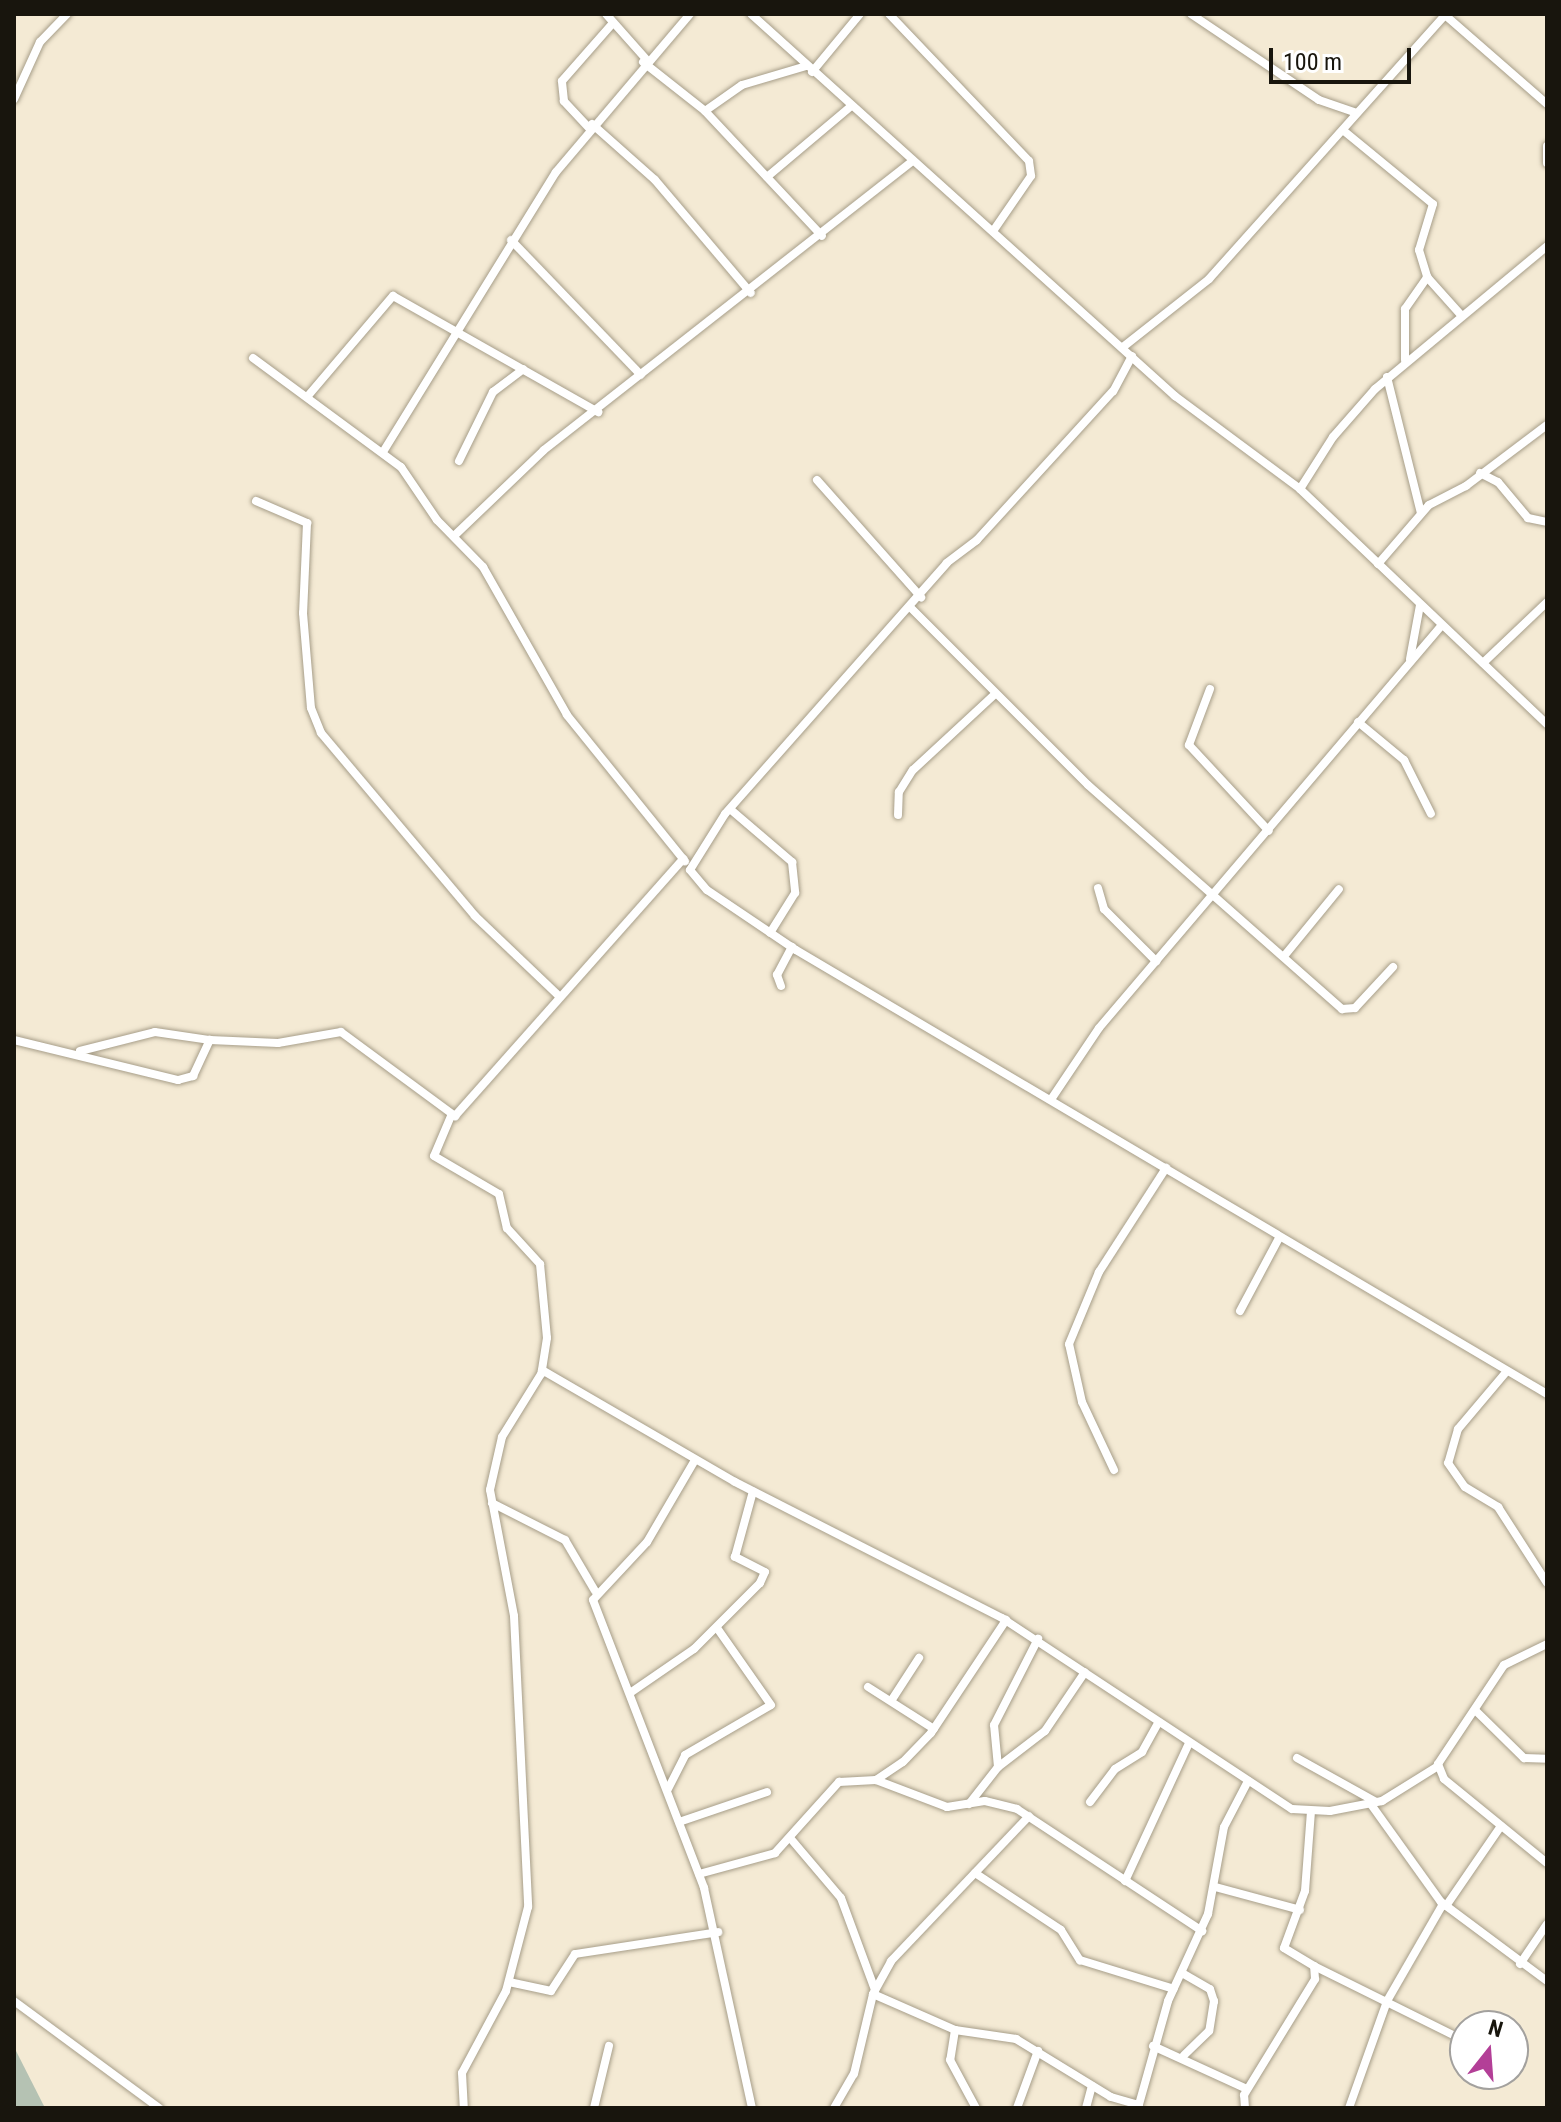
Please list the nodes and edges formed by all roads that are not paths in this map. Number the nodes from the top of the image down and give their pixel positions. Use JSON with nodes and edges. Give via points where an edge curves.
{"nodes":[{"id":1,"x":67,"y":14,"type":"edge"},
{"id":2,"x":606,"y":14,"type":"edge"},
{"id":3,"x":690,"y":14,"type":"edge"},
{"id":4,"x":751,"y":14,"type":"edge"},
{"id":5,"x":860,"y":14,"type":"edge"},
{"id":6,"x":889,"y":14,"type":"edge"},
{"id":7,"x":1191,"y":14,"type":"edge"},
{"id":8,"x":1212,"y":14,"type":"edge"},
{"id":9,"x":1445,"y":15,"type":"edge"},
{"id":10,"x":612,"y":24,"type":"junction"},
{"id":11,"x":1207,"y":24,"type":"junction"},
{"id":12,"x":645,"y":60,"type":"junction"},
{"id":13,"x":809,"y":69,"type":"junction"},
{"id":14,"x":14,"y":99,"type":"edge"},
{"id":15,"x":1547,"y":104,"type":"edge"},
{"id":16,"x":850,"y":107,"type":"junction"},
{"id":17,"x":705,"y":111,"type":"junction"},
{"id":18,"x":1357,"y":113,"type":"junction"},
{"id":19,"x":591,"y":126,"type":"junction"},
{"id":20,"x":1344,"y":131,"type":"junction"},
{"id":21,"x":1547,"y":146,"type":"edge"},
{"id":22,"x":913,"y":161,"type":"junction"},
{"id":23,"x":1547,"y":163,"type":"edge"},
{"id":24,"x":767,"y":177,"type":"junction"},
{"id":25,"x":993,"y":231,"type":"junction"},
{"id":26,"x":822,"y":236,"type":"junction"},
{"id":27,"x":511,"y":240,"type":"junction"},
{"id":28,"x":1547,"y":246,"type":"edge"},
{"id":29,"x":1427,"y":277,"type":"junction"},
{"id":30,"x":751,"y":293,"type":"junction"},
{"id":31,"x":1461,"y":315,"type":"junction"},
{"id":32,"x":452,"y":332,"type":"junction"},
{"id":33,"x":1123,"y":347,"type":"junction"},
{"id":34,"x":1132,"y":356,"type":"junction"},
{"id":35,"x":253,"y":358,"type":"dead end"},
{"id":36,"x":1405,"y":360,"type":"junction"},
{"id":37,"x":523,"y":369,"type":"junction"},
{"id":38,"x":641,"y":375,"type":"junction"},
{"id":39,"x":1387,"y":377,"type":"junction"},
{"id":40,"x":307,"y":397,"type":"junction"},
{"id":41,"x":598,"y":412,"type":"junction"},
{"id":42,"x":1547,"y":425,"type":"edge"},
{"id":43,"x":383,"y":452,"type":"junction"},
{"id":44,"x":459,"y":461,"type":"dead end"},
{"id":45,"x":1480,"y":473,"type":"junction"},
{"id":46,"x":817,"y":480,"type":"dead end"},
{"id":47,"x":1300,"y":489,"type":"junction"},
{"id":48,"x":256,"y":501,"type":"dead end"},
{"id":49,"x":1421,"y":513,"type":"junction"},
{"id":50,"x":1547,"y":522,"type":"edge"},
{"id":51,"x":454,"y":536,"type":"junction"},
{"id":52,"x":1378,"y":564,"type":"junction"},
{"id":53,"x":921,"y":597,"type":"junction"},
{"id":54,"x":1547,"y":602,"type":"edge"},
{"id":55,"x":1420,"y":605,"type":"junction"},
{"id":56,"x":911,"y":608,"type":"junction"},
{"id":57,"x":1442,"y":625,"type":"junction"},
{"id":58,"x":1410,"y":660,"type":"junction"},
{"id":59,"x":1483,"y":663,"type":"junction"},
{"id":60,"x":1210,"y":689,"type":"dead end"},
{"id":61,"x":995,"y":694,"type":"junction"},
{"id":62,"x":1358,"y":722,"type":"junction"},
{"id":63,"x":1547,"y":724,"type":"edge"},
{"id":64,"x":730,"y":809,"type":"junction"},
{"id":65,"x":1431,"y":814,"type":"dead end"},
{"id":66,"x":898,"y":815,"type":"dead end"},
{"id":67,"x":1269,"y":831,"type":"junction"},
{"id":68,"x":683,"y":859,"type":"junction"},
{"id":69,"x":691,"y":867,"type":"junction"},
{"id":70,"x":1098,"y":888,"type":"dead end"},
{"id":71,"x":1339,"y":889,"type":"dead end"},
{"id":72,"x":1212,"y":894,"type":"junction"},
{"id":73,"x":770,"y":933,"type":"junction"},
{"id":74,"x":792,"y":947,"type":"junction"},
{"id":75,"x":1285,"y":955,"type":"junction"},
{"id":76,"x":1156,"y":961,"type":"junction"},
{"id":77,"x":1393,"y":967,"type":"dead end"},
{"id":78,"x":781,"y":986,"type":"dead end"},
{"id":79,"x":558,"y":995,"type":"junction"},
{"id":80,"x":14,"y":1040,"type":"edge"},
{"id":81,"x":210,"y":1040,"type":"junction"},
{"id":82,"x":79,"y":1051,"type":"junction"},
{"id":83,"x":1052,"y":1098,"type":"junction"},
{"id":84,"x":451,"y":1116,"type":"junction"},
{"id":85,"x":1166,"y":1168,"type":"junction"},
{"id":86,"x":1279,"y":1238,"type":"junction"},
{"id":87,"x":1240,"y":1311,"type":"dead end"},
{"id":88,"x":542,"y":1370,"type":"junction"},
{"id":89,"x":1507,"y":1371,"type":"junction"},
{"id":90,"x":1547,"y":1394,"type":"edge"},
{"id":91,"x":695,"y":1460,"type":"junction"},
{"id":92,"x":1114,"y":1470,"type":"dead end"},
{"id":93,"x":753,"y":1491,"type":"junction"},
{"id":94,"x":492,"y":1503,"type":"junction"},
{"id":95,"x":1547,"y":1583,"type":"edge"},
{"id":96,"x":595,"y":1591,"type":"junction"},
{"id":97,"x":1006,"y":1620,"type":"junction"},
{"id":98,"x":717,"y":1628,"type":"junction"},
{"id":99,"x":1038,"y":1639,"type":"junction"},
{"id":100,"x":1547,"y":1644,"type":"edge"},
{"id":101,"x":919,"y":1658,"type":"dead end"},
{"id":102,"x":1085,"y":1672,"type":"junction"},
{"id":103,"x":868,"y":1687,"type":"dead end"},
{"id":104,"x":630,"y":1693,"type":"junction"},
{"id":105,"x":893,"y":1698,"type":"junction"},
{"id":106,"x":1475,"y":1710,"type":"junction"},
{"id":107,"x":1158,"y":1723,"type":"junction"},
{"id":108,"x":934,"y":1729,"type":"junction"},
{"id":109,"x":1189,"y":1743,"type":"junction"},
{"id":110,"x":1297,"y":1758,"type":"dead end"},
{"id":111,"x":1547,"y":1759,"type":"edge"},
{"id":112,"x":1438,"y":1766,"type":"junction"},
{"id":113,"x":998,"y":1767,"type":"junction"},
{"id":114,"x":876,"y":1780,"type":"junction"},
{"id":115,"x":1248,"y":1781,"type":"junction"},
{"id":116,"x":668,"y":1789,"type":"junction"},
{"id":117,"x":767,"y":1792,"type":"dead end"},
{"id":118,"x":1090,"y":1802,"type":"dead end"},
{"id":119,"x":1373,"y":1803,"type":"junction"},
{"id":120,"x":969,"y":1804,"type":"junction"},
{"id":121,"x":1311,"y":1812,"type":"junction"},
{"id":122,"x":1029,"y":1816,"type":"junction"},
{"id":123,"x":679,"y":1822,"type":"junction"},
{"id":124,"x":1501,"y":1826,"type":"junction"},
{"id":125,"x":791,"y":1839,"type":"junction"},
{"id":126,"x":1547,"y":1863,"type":"edge"},
{"id":127,"x":975,"y":1873,"type":"junction"},
{"id":128,"x":699,"y":1874,"type":"junction"},
{"id":129,"x":1125,"y":1881,"type":"junction"},
{"id":130,"x":1215,"y":1887,"type":"junction"},
{"id":131,"x":1445,"y":1905,"type":"junction"},
{"id":132,"x":1300,"y":1910,"type":"junction"},
{"id":133,"x":1547,"y":1925,"type":"edge"},
{"id":134,"x":1202,"y":1931,"type":"junction"},
{"id":135,"x":718,"y":1932,"type":"junction"},
{"id":136,"x":1520,"y":1964,"type":"junction"},
{"id":137,"x":1314,"y":1966,"type":"junction"},
{"id":138,"x":1182,"y":1973,"type":"junction"},
{"id":139,"x":1547,"y":1981,"type":"edge"},
{"id":140,"x":509,"y":1982,"type":"junction"},
{"id":141,"x":1174,"y":1989,"type":"junction"},
{"id":142,"x":874,"y":1992,"type":"junction"},
{"id":143,"x":14,"y":2001,"type":"edge"},
{"id":144,"x":1387,"y":2001,"type":"junction"},
{"id":145,"x":955,"y":2030,"type":"junction"},
{"id":146,"x":1449,"y":2033,"type":"edge"},
{"id":147,"x":609,"y":2046,"type":"dead end"},
{"id":148,"x":1153,"y":2046,"type":"junction"},
{"id":149,"x":1038,"y":2051,"type":"junction"},
{"id":150,"x":1184,"y":2055,"type":"junction"},
{"id":151,"x":1092,"y":2086,"type":"junction"},
{"id":152,"x":1247,"y":2089,"type":"junction"},
{"id":153,"x":1138,"y":2106,"type":"edge"},
{"id":154,"x":159,"y":2108,"type":"edge"},
{"id":155,"x":464,"y":2108,"type":"edge"},
{"id":156,"x":594,"y":2108,"type":"edge"},
{"id":157,"x":752,"y":2108,"type":"edge"},
{"id":158,"x":834,"y":2108,"type":"edge"},
{"id":159,"x":976,"y":2108,"type":"edge"},
{"id":160,"x":1017,"y":2108,"type":"edge"},
{"id":161,"x":1086,"y":2108,"type":"edge"},
{"id":162,"x":1245,"y":2108,"type":"edge"},
{"id":163,"x":1349,"y":2108,"type":"edge"}],
"edges":[{"from":1,"to":14,"type":"street","via":[[40,42]]},
{"from":2,"to":10,"type":"street"},
{"from":3,"to":12,"type":"street"},
{"from":4,"to":13,"type":"street"},
{"from":5,"to":13,"type":"street"},
{"from":6,"to":25,"type":"street","via":[[1029,161],[1031,176]]},
{"from":7,"to":11,"type":"street"},
{"from":8,"to":11,"type":"street"},
{"from":9,"to":15,"type":"street"},
{"from":9,"to":18,"type":"street"},
{"from":10,"to":12,"type":"street"},
{"from":10,"to":19,"type":"street","via":[[562,81],[564,101]]},
{"from":11,"to":18,"type":"street","via":[[1319,100]]},
{"from":12,"to":17,"type":"street"},
{"from":12,"to":19,"type":"street"},
{"from":13,"to":16,"type":"street"},
{"from":13,"to":17,"type":"street","via":[[742,85]]},
{"from":16,"to":22,"type":"street"},
{"from":16,"to":24,"type":"street"},
{"from":17,"to":24,"type":"street"},
{"from":18,"to":20,"type":"street"},
{"from":19,"to":27,"type":"street"},
{"from":19,"to":30,"type":"street","via":[[655,180]]},
{"from":20,"to":29,"type":"street","via":[[1433,204],[1420,237]]},
{"from":20,"to":33,"type":"street","via":[[1209,279]]},
{"from":21,"to":23,"type":"street"},
{"from":22,"to":25,"type":"street"},
{"from":22,"to":26,"type":"street"},
{"from":24,"to":26,"type":"street"},
{"from":25,"to":33,"type":"street"},
{"from":26,"to":30,"type":"street"},
{"from":27,"to":32,"type":"street"},
{"from":27,"to":38,"type":"street"},
{"from":28,"to":31,"type":"street"},
{"from":29,"to":31,"type":"street"},
{"from":29,"to":36,"type":"street","via":[[1405,309]]},
{"from":30,"to":38,"type":"street"},
{"from":31,"to":36,"type":"street"},
{"from":32,"to":37,"type":"street"},
{"from":32,"to":40,"type":"street","via":[[404,300],[388,298]]},
{"from":32,"to":43,"type":"street"},
{"from":33,"to":34,"type":"street"},
{"from":34,"to":47,"type":"street"},
{"from":34,"to":53,"type":"street","via":[[1113,391]]},
{"from":35,"to":40,"type":"street"},
{"from":36,"to":39,"type":"street"},
{"from":37,"to":41,"type":"street"},
{"from":37,"to":44,"type":"street","via":[[493,392]]},
{"from":38,"to":41,"type":"street"},
{"from":39,"to":47,"type":"street","via":[[1333,437]]},
{"from":39,"to":49,"type":"street"},
{"from":40,"to":43,"type":"street","via":[[321,414]]},
{"from":41,"to":51,"type":"street","via":[[513,476]]},
{"from":42,"to":45,"type":"street"},
{"from":43,"to":51,"type":"street"},
{"from":45,"to":49,"type":"street"},
{"from":45,"to":50,"type":"street","via":[[1498,482],[1528,518]]},
{"from":46,"to":53,"type":"street"},
{"from":47,"to":52,"type":"street"},
{"from":48,"to":79,"type":"street","via":[[307,523],[303,613],[311,708],[321,733],[475,916]]},
{"from":49,"to":52,"type":"street"},
{"from":51,"to":68,"type":"street","via":[[483,567],[567,715]]},
{"from":52,"to":55,"type":"street"},
{"from":53,"to":56,"type":"street"},
{"from":54,"to":59,"type":"street"},
{"from":55,"to":57,"type":"street"},
{"from":55,"to":58,"type":"street"},
{"from":56,"to":61,"type":"street"},
{"from":56,"to":64,"type":"street"},
{"from":57,"to":58,"type":"street"},
{"from":57,"to":59,"type":"street"},
{"from":58,"to":62,"type":"street"},
{"from":59,"to":63,"type":"street"},
{"from":60,"to":67,"type":"street","via":[[1189,745]]},
{"from":61,"to":66,"type":"street","via":[[913,770],[899,792]]},
{"from":61,"to":72,"type":"street"},
{"from":62,"to":65,"type":"street","via":[[1404,760]]},
{"from":62,"to":67,"type":"street"},
{"from":64,"to":69,"type":"street"},
{"from":64,"to":73,"type":"street","via":[[792,862],[795,893]]},
{"from":67,"to":72,"type":"street"},
{"from":68,"to":69,"type":"street"},
{"from":68,"to":79,"type":"street"},
{"from":69,"to":73,"type":"street","via":[[707,890]]},
{"from":70,"to":76,"type":"street","via":[[1104,909]]},
{"from":71,"to":75,"type":"street"},
{"from":72,"to":75,"type":"street"},
{"from":72,"to":76,"type":"street"},
{"from":73,"to":74,"type":"street"},
{"from":74,"to":78,"type":"street","via":[[777,975]]},
{"from":74,"to":83,"type":"street"},
{"from":75,"to":77,"type":"street","via":[[1349,1012]]},
{"from":76,"to":83,"type":"street"},
{"from":79,"to":84,"type":"street","via":[[479,1096]]},
{"from":80,"to":82,"type":"street"},
{"from":81,"to":82,"type":"street","via":[[155,1032]]},
{"from":81,"to":82,"type":"street","via":[[186,1080]]},
{"from":81,"to":84,"type":"street","via":[[265,1044],[349,1034]]},
{"from":83,"to":85,"type":"street"},
{"from":84,"to":88,"type":"street","via":[[434,1156],[499,1194],[507,1228],[540,1264]]},
{"from":85,"to":86,"type":"street"},
{"from":85,"to":92,"type":"street","via":[[1099,1272],[1069,1344],[1082,1402]]},
{"from":86,"to":87,"type":"street"},
{"from":86,"to":89,"type":"street"},
{"from":88,"to":91,"type":"street"},
{"from":88,"to":94,"type":"street","via":[[502,1437]]},
{"from":89,"to":90,"type":"street"},
{"from":89,"to":95,"type":"street","via":[[1458,1429],[1448,1463],[1465,1487],[1498,1507]]},
{"from":91,"to":93,"type":"street"},
{"from":91,"to":96,"type":"street","via":[[647,1542]]},
{"from":93,"to":97,"type":"street"},
{"from":93,"to":98,"type":"street","via":[[735,1557],[764,1576]]},
{"from":94,"to":96,"type":"street","via":[[565,1540]]},
{"from":94,"to":140,"type":"street","via":[[514,1616],[516,1774],[529,1894]]},
{"from":96,"to":104,"type":"street","via":[[604,1635]]},
{"from":97,"to":99,"type":"street"},
{"from":97,"to":108,"type":"street"},
{"from":98,"to":104,"type":"street"},
{"from":98,"to":116,"type":"street","via":[[771,1705],[685,1755]]},
{"from":99,"to":102,"type":"street"},
{"from":99,"to":113,"type":"street","via":[[994,1725]]},
{"from":100,"to":106,"type":"street","via":[[1504,1665]]},
{"from":101,"to":105,"type":"street"},
{"from":102,"to":107,"type":"street"},
{"from":102,"to":113,"type":"street","via":[[1045,1731]]},
{"from":103,"to":105,"type":"street"},
{"from":104,"to":116,"type":"street"},
{"from":105,"to":108,"type":"street"},
{"from":106,"to":111,"type":"street","via":[[1524,1758]]},
{"from":106,"to":112,"type":"street"},
{"from":107,"to":109,"type":"street"},
{"from":107,"to":118,"type":"street","via":[[1142,1752],[1115,1769]]},
{"from":108,"to":114,"type":"street"},
{"from":109,"to":115,"type":"street"},
{"from":109,"to":129,"type":"street"},
{"from":110,"to":119,"type":"street"},
{"from":112,"to":119,"type":"street"},
{"from":112,"to":124,"type":"street"},
{"from":113,"to":120,"type":"street"},
{"from":114,"to":120,"type":"street","via":[[947,1807]]},
{"from":114,"to":125,"type":"street","via":[[839,1782],[805,1814]]},
{"from":115,"to":121,"type":"street"},
{"from":115,"to":130,"type":"street","via":[[1224,1827]]},
{"from":116,"to":123,"type":"street"},
{"from":117,"to":123,"type":"street"},
{"from":119,"to":121,"type":"street"},
{"from":119,"to":131,"type":"street"},
{"from":120,"to":122,"type":"street","via":[[1003,1804]]},
{"from":121,"to":132,"type":"street"},
{"from":122,"to":127,"type":"street"},
{"from":122,"to":129,"type":"street"},
{"from":123,"to":128,"type":"street"},
{"from":124,"to":126,"type":"street"},
{"from":124,"to":131,"type":"street"},
{"from":125,"to":128,"type":"street","via":[[775,1853]]},
{"from":125,"to":142,"type":"street","via":[[841,1898]]},
{"from":127,"to":141,"type":"street","via":[[1061,1930],[1080,1960]]},
{"from":127,"to":142,"type":"street","via":[[902,1945]]},
{"from":128,"to":135,"type":"street"},
{"from":129,"to":134,"type":"street"},
{"from":130,"to":132,"type":"street"},
{"from":130,"to":134,"type":"street"},
{"from":131,"to":136,"type":"street"},
{"from":131,"to":144,"type":"street"},
{"from":132,"to":137,"type":"street","via":[[1284,1948]]},
{"from":133,"to":136,"type":"street"},
{"from":134,"to":138,"type":"street"},
{"from":135,"to":140,"type":"street","via":[[575,1954],[551,1991]]},
{"from":135,"to":157,"type":"street"},
{"from":136,"to":139,"type":"street"},
{"from":137,"to":144,"type":"street"},
{"from":137,"to":152,"type":"street","via":[[1315,1979]]},
{"from":138,"to":141,"type":"street"},
{"from":138,"to":150,"type":"street","via":[[1210,1989],[1214,2001],[1209,2031]]},
{"from":140,"to":155,"type":"street","via":[[468,2055]]},
{"from":141,"to":148,"type":"street"},
{"from":142,"to":145,"type":"street"},
{"from":142,"to":158,"type":"street","via":[[865,2044]]},
{"from":143,"to":154,"type":"street"},
{"from":144,"to":146,"type":"street"},
{"from":144,"to":163,"type":"street"},
{"from":145,"to":149,"type":"street","via":[[1016,2039]]},
{"from":145,"to":159,"type":"street","via":[[950,2060]]},
{"from":147,"to":156,"type":"street"},
{"from":148,"to":150,"type":"street"},
{"from":148,"to":153,"type":"street"},
{"from":149,"to":151,"type":"street"},
{"from":149,"to":160,"type":"street"},
{"from":150,"to":152,"type":"street"},
{"from":151,"to":153,"type":"street"},
{"from":151,"to":161,"type":"street"},
{"from":152,"to":162,"type":"street"}]}
